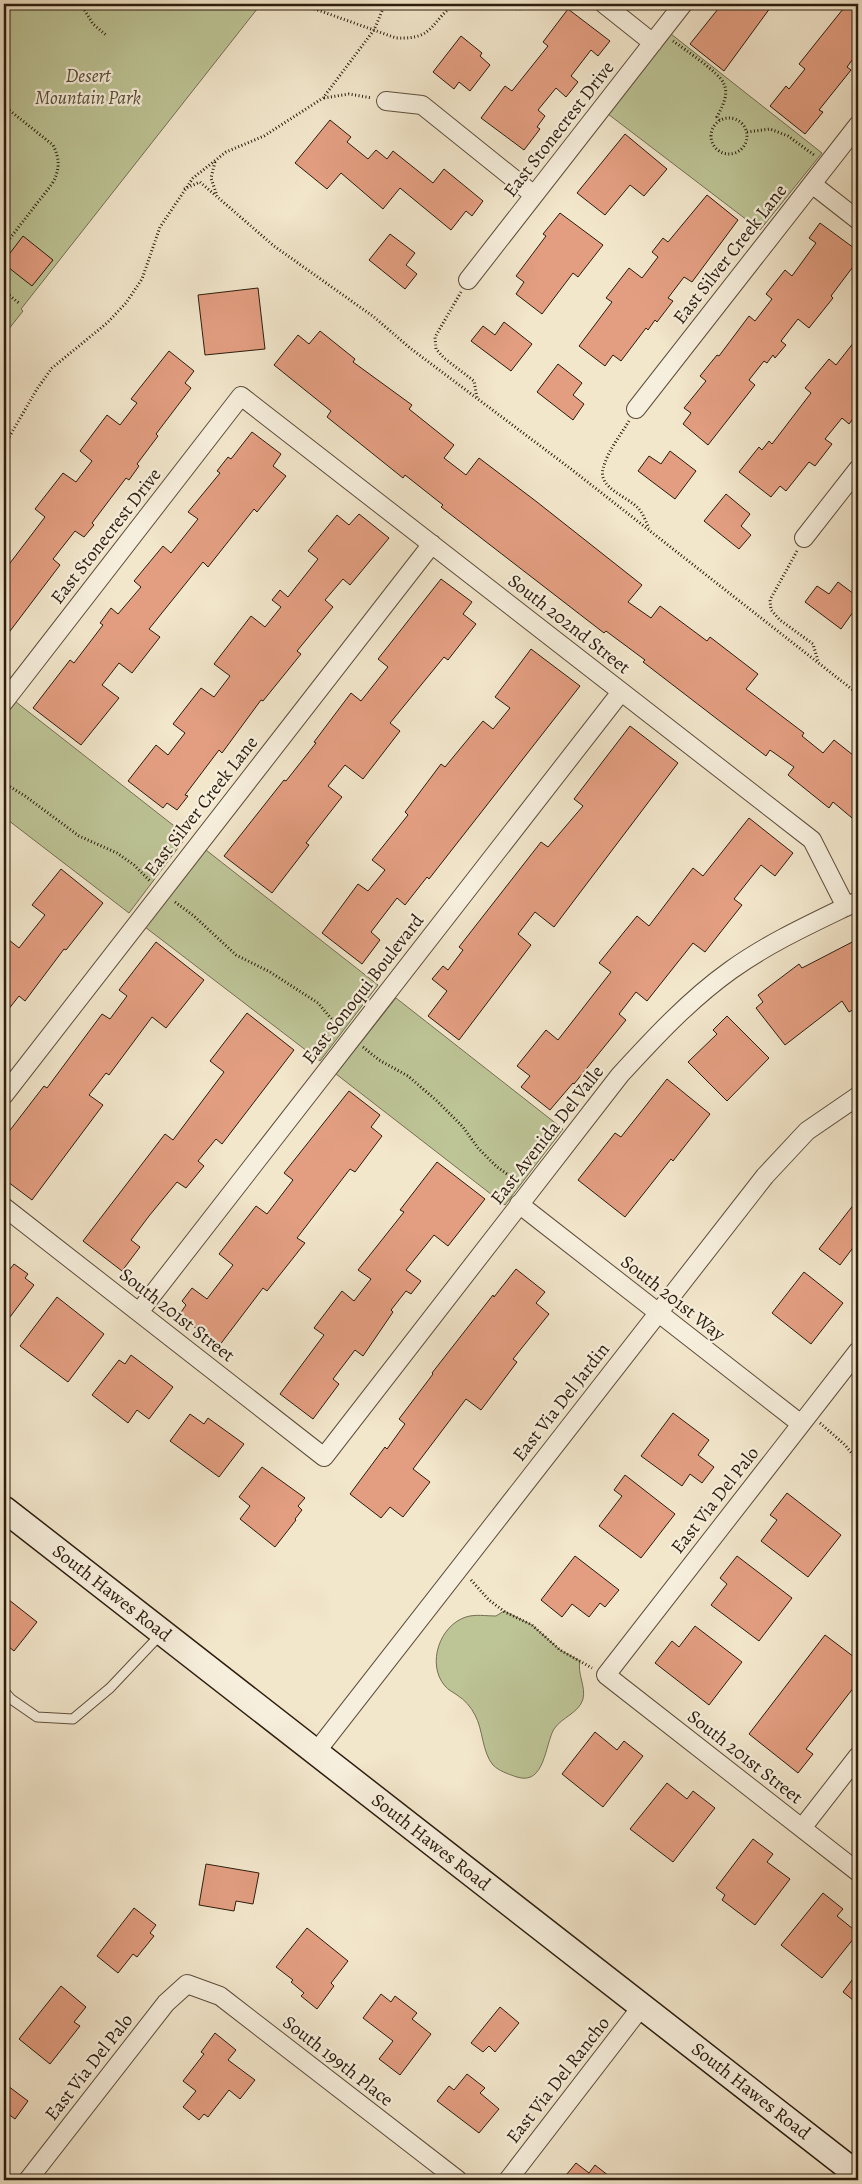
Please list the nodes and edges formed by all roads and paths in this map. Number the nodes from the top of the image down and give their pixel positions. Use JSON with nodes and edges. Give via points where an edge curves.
{"nodes":[{"id":1,"x":82,"y":4,"type":"edge"},
{"id":2,"x":301,"y":4,"type":"edge"},
{"id":3,"x":384,"y":4,"type":"edge"},
{"id":4,"x":457,"y":4,"type":"edge"},
{"id":5,"x":492,"y":4,"type":"edge"},
{"id":6,"x":536,"y":4,"type":"edge"},
{"id":7,"x":604,"y":4,"type":"edge"},
{"id":8,"x":683,"y":4,"type":"edge"},
{"id":9,"x":374,"y":30,"type":"junction"},
{"id":10,"x":106,"y":35,"type":"dead end"},
{"id":11,"x":671,"y":39,"type":"dead end"},
{"id":12,"x":653,"y":43,"type":"junction"},
{"id":13,"x":323,"y":98,"type":"junction"},
{"id":14,"x":386,"y":101,"type":"joint"},
{"id":15,"x":4,"y":106,"type":"edge"},
{"id":16,"x":720,"y":121,"type":"junction"},
{"id":17,"x":858,"y":125,"type":"edge"},
{"id":18,"x":747,"y":132,"type":"junction"},
{"id":19,"x":815,"y":156,"type":"dead end"},
{"id":20,"x":216,"y":161,"type":"junction"},
{"id":21,"x":812,"y":184,"type":"junction"},
{"id":22,"x":184,"y":188,"type":"junction"},
{"id":23,"x":534,"y":195,"type":"junction"},
{"id":24,"x":217,"y":197,"type":"junction"},
{"id":25,"x":858,"y":220,"type":"edge"},
{"id":26,"x":4,"y":246,"type":"edge"},
{"id":27,"x":468,"y":280,"type":"joint"},
{"id":28,"x":4,"y":291,"type":"edge"},
{"id":29,"x":20,"y":304,"type":"dead end"},
{"id":30,"x":241,"y":396,"type":"joint"},
{"id":31,"x":477,"y":399,"type":"junction"},
{"id":32,"x":636,"y":409,"type":"joint"},
{"id":33,"x":4,"y":446,"type":"edge"},
{"id":34,"x":858,"y":469,"type":"edge"},
{"id":35,"x":651,"y":531,"type":"junction"},
{"id":36,"x":804,"y":538,"type":"joint"},
{"id":37,"x":432,"y":544,"type":"junction"},
{"id":38,"x":818,"y":662,"type":"junction"},
{"id":39,"x":621,"y":692,"type":"junction"},
{"id":40,"x":858,"y":694,"type":"edge"},
{"id":41,"x":4,"y":702,"type":"edge"},
{"id":42,"x":4,"y":783,"type":"edge"},
{"id":43,"x":161,"y":892,"type":"junction"},
{"id":44,"x":852,"y":904,"type":"edge"},
{"id":45,"x":352,"y":1039,"type":"junction"},
{"id":46,"x":4,"y":1095,"type":"edge"},
{"id":47,"x":858,"y":1096,"type":"edge"},
{"id":48,"x":525,"y":1197,"type":"junction"},
{"id":49,"x":4,"y":1207,"type":"edge"},
{"id":50,"x":139,"y":1312,"type":"junction"},
{"id":51,"x":658,"y":1313,"type":"junction"},
{"id":52,"x":858,"y":1351,"type":"edge"},
{"id":53,"x":809,"y":1423,"type":"junction"},
{"id":54,"x":324,"y":1456,"type":"joint"},
{"id":55,"x":858,"y":1461,"type":"edge"},
{"id":56,"x":4,"y":1509,"type":"edge"},
{"id":57,"x":459,"y":1567,"type":"junction"},
{"id":58,"x":162,"y":1632,"type":"junction"},
{"id":59,"x":606,"y":1675,"type":"junction"},
{"id":60,"x":4,"y":1691,"type":"edge"},
{"id":61,"x":316,"y":1752,"type":"junction"},
{"id":62,"x":858,"y":1756,"type":"edge"},
{"id":63,"x":802,"y":1828,"type":"junction"},
{"id":64,"x":858,"y":1872,"type":"edge"},
{"id":65,"x":187,"y":1984,"type":"joint"},
{"id":66,"x":642,"y":2006,"type":"junction"},
{"id":67,"x":858,"y":2175,"type":"edge"},
{"id":68,"x":28,"y":2180,"type":"edge"},
{"id":69,"x":458,"y":2180,"type":"edge"},
{"id":70,"x":508,"y":2180,"type":"edge"}],
"edges":[{"from":1,"to":10,"type":"path","via":[[93,24]]},
{"from":2,"to":9,"type":"path"},
{"from":3,"to":9,"type":"path"},
{"from":4,"to":9,"type":"path","via":[[449,8],[426,33],[396,38]]},
{"from":5,"to":6,"type":"path","via":[[513,9],[530,8]]},
{"from":7,"to":12,"type":"street"},
{"from":8,"to":12,"type":"street","name":"East Stonecrest Drive"},
{"from":9,"to":13,"type":"path"},
{"from":11,"to":16,"type":"path","via":[[724,83],[724,104],[717,117]]},
{"from":12,"to":23,"type":"street","name":"East Stonecrest Drive"},
{"from":13,"to":14,"type":"path","via":[[349,94]]},
{"from":13,"to":20,"type":"path","via":[[264,136],[226,152]]},
{"from":14,"to":23,"type":"street","via":[[422,105]]},
{"from":15,"to":26,"type":"path","via":[[53,145],[59,165],[52,184]]},
{"from":16,"to":18,"type":"path","via":[[727,118],[738,120]]},
{"from":16,"to":18,"type":"path","via":[[713,127],[711,139],[712,145],[722,154],[740,151],[747,141]]},
{"from":17,"to":21,"type":"street","name":"East Silver Creek Lane"},
{"from":18,"to":19,"type":"path","via":[[770,129],[788,136]]},
{"from":20,"to":22,"type":"path"},
{"from":20,"to":24,"type":"path","via":[[211,178]]},
{"from":21,"to":25,"type":"street"},
{"from":21,"to":32,"type":"street","name":"East Silver Creek Lane"},
{"from":22,"to":24,"type":"path","via":[[200,182]]},
{"from":22,"to":33,"type":"path","via":[[160,227],[142,279],[126,303],[52,368]]},
{"from":23,"to":27,"type":"street","name":"East Stonecrest Drive"},
{"from":24,"to":31,"type":"path","via":[[274,246],[374,317]]},
{"from":27,"to":31,"type":"path","via":[[436,337],[436,348],[474,381]]},
{"from":28,"to":29,"type":"path"},
{"from":30,"to":37,"type":"street","name":"South 202nd Street"},
{"from":30,"to":41,"type":"street","name":"East Stonecrest Drive"},
{"from":31,"to":35,"type":"path"},
{"from":32,"to":35,"type":"path","via":[[602,472],[605,481],[617,494],[639,508]]},
{"from":34,"to":36,"type":"street"},
{"from":35,"to":38,"type":"path"},
{"from":36,"to":38,"type":"path","via":[[770,600],[771,610],[813,644]]},
{"from":37,"to":39,"type":"street","name":"South 202nd Street"},
{"from":37,"to":43,"type":"street","name":"East Silver Creek Lane"},
{"from":38,"to":40,"type":"path"},
{"from":39,"to":44,"type":"street","name":"South 202nd Street","via":[[812,840]]},
{"from":39,"to":45,"type":"street","name":"East Sonoqui Boulevard"},
{"from":42,"to":43,"type":"path","via":[[79,836],[117,853]]},
{"from":43,"to":45,"type":"path","via":[[194,916],[236,955],[270,972],[318,1003]]},
{"from":43,"to":46,"type":"street","name":"East Silver Creek Lane"},
{"from":44,"to":48,"type":"street","name":"East Avenida Del Valle","via":[[786,936],[731,970],[668,1023],[620,1075]]},
{"from":45,"to":48,"type":"path","via":[[415,1082],[462,1127]]},
{"from":45,"to":50,"type":"street","name":"East Sonoqui Boulevard"},
{"from":47,"to":51,"type":"street","name":"East Via Del Jardin","via":[[807,1131],[771,1169]]},
{"from":48,"to":51,"type":"street","name":"South 201st Way"},
{"from":48,"to":54,"type":"street","name":"East Avenida Del Valle"},
{"from":49,"to":50,"type":"street","name":"South 201st Street"},
{"from":50,"to":54,"type":"street","name":"South 201st Street"},
{"from":51,"to":53,"type":"street","name":"South 201st Way"},
{"from":51,"to":57,"type":"street","name":"East Via Del Jardin"},
{"from":52,"to":53,"type":"street","name":"East Via Del Palo"},
{"from":53,"to":55,"type":"path","via":[[846,1446]]},
{"from":53,"to":59,"type":"street","name":"East Via Del Palo"},
{"from":56,"to":58,"type":"main road","name":"South Hawes Road"},
{"from":57,"to":59,"type":"path","via":[[489,1600],[505,1612],[532,1625],[560,1650]]},
{"from":57,"to":61,"type":"street","name":"East Via Del Jardin"},
{"from":58,"to":60,"type":"lane","via":[[110,1688],[73,1719],[37,1717]]},
{"from":58,"to":61,"type":"main road","name":"South Hawes Road"},
{"from":59,"to":63,"type":"street","name":"South 201st Street"},
{"from":61,"to":66,"type":"main road","name":"South Hawes Road"},
{"from":62,"to":63,"type":"street"},
{"from":63,"to":64,"type":"street","name":"South 201st Street"},
{"from":65,"to":68,"type":"street","name":"East Via Del Palo","via":[[166,2003]]},
{"from":65,"to":69,"type":"street","name":"South 199th Place","via":[[220,1996]]},
{"from":66,"to":67,"type":"main road","name":"South Hawes Road"},
{"from":66,"to":70,"type":"street","name":"East Via Del Rancho"}]}
